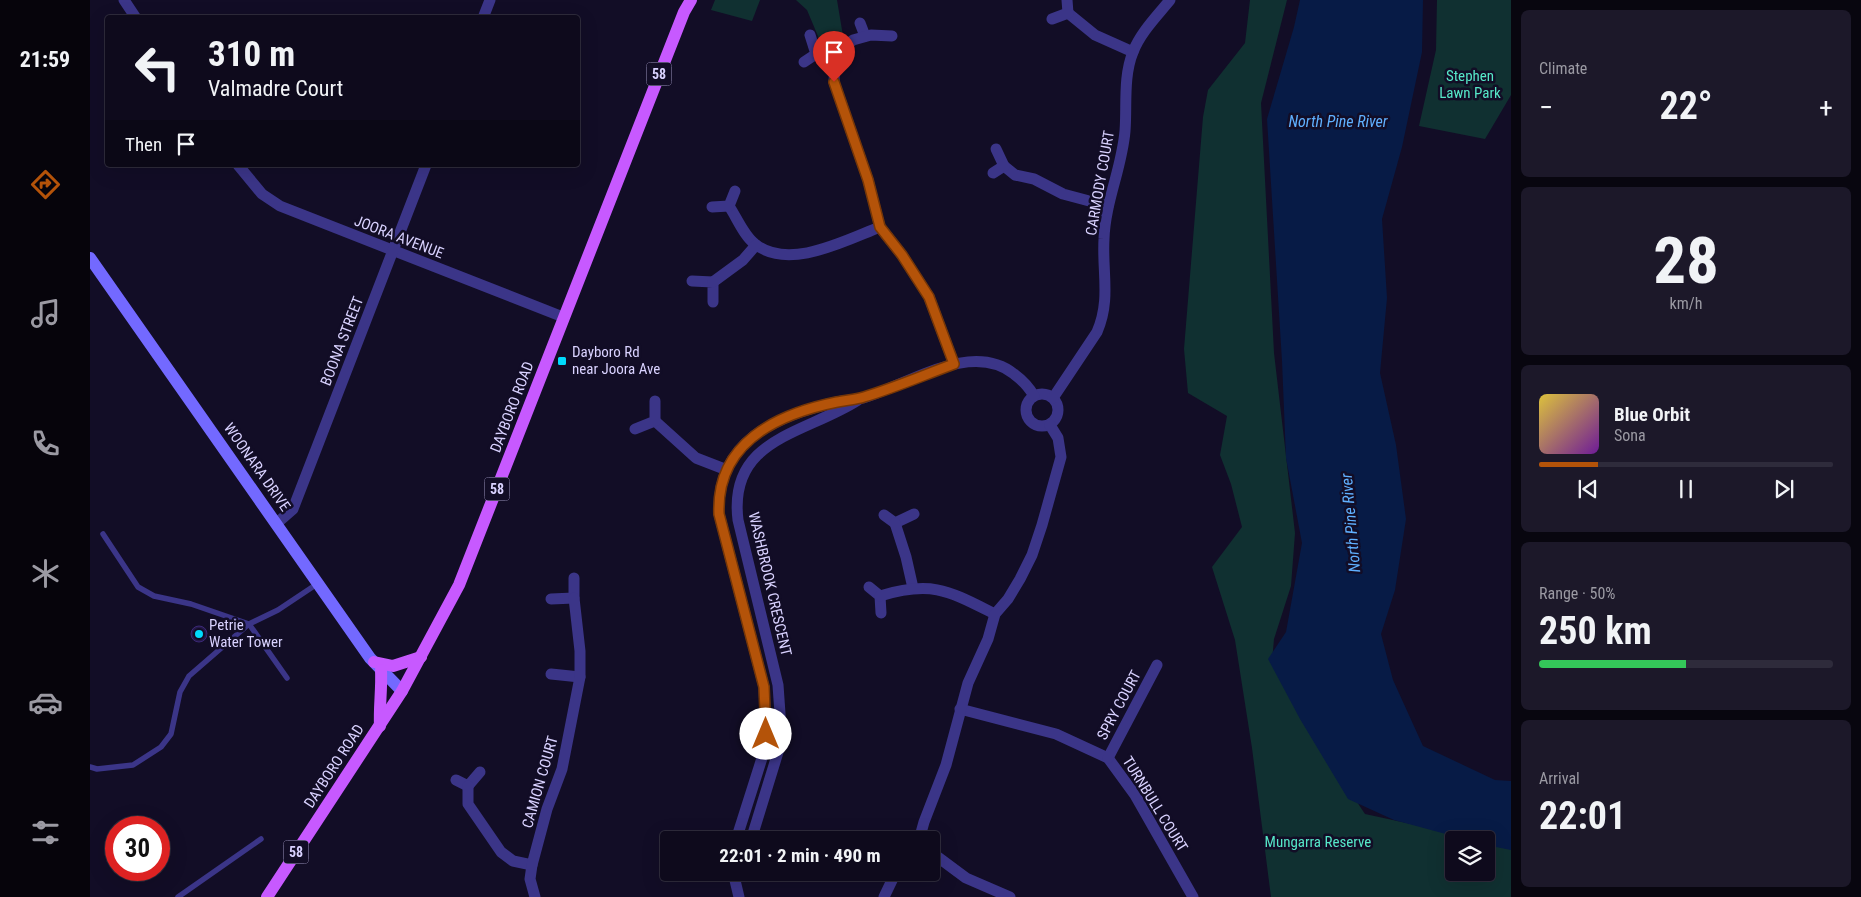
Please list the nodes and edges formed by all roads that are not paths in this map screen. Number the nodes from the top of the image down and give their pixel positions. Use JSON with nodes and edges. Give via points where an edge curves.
{"nodes":[{"id":1,"x":124,"y":0,"type":"edge"},
{"id":2,"x":490,"y":0,"type":"edge"},
{"id":3,"x":691,"y":0,"type":"edge"},
{"id":4,"x":1067,"y":0,"type":"edge"},
{"id":5,"x":1170,"y":0,"type":"edge"},
{"id":6,"x":684,"y":6,"type":"edge"},
{"id":7,"x":1068,"y":13,"type":"junction"},
{"id":8,"x":134,"y":15,"type":"edge"},
{"id":9,"x":484,"y":15,"type":"edge"},
{"id":10,"x":1052,"y":19,"type":"dead end"},
{"id":11,"x":860,"y":23,"type":"dead end"},
{"id":12,"x":810,"y":35,"type":"dead end"},
{"id":13,"x":864,"y":36,"type":"junction"},
{"id":14,"x":892,"y":36,"type":"dead end"},
{"id":15,"x":1133,"y":52,"type":"junction"},
{"id":16,"x":816,"y":54,"type":"junction"},
{"id":17,"x":835,"y":60,"type":"junction"},
{"id":18,"x":804,"y":62,"type":"dead end"},
{"id":19,"x":996,"y":149,"type":"dead end"},
{"id":20,"x":1004,"y":166,"type":"junction"},
{"id":21,"x":240,"y":167,"type":"edge"},
{"id":22,"x":425,"y":167,"type":"edge"},
{"id":23,"x":993,"y":173,"type":"dead end"},
{"id":24,"x":735,"y":191,"type":"dead end"},
{"id":25,"x":729,"y":206,"type":"junction"},
{"id":26,"x":1108,"y":206,"type":"junction"},
{"id":27,"x":712,"y":207,"type":"dead end"},
{"id":28,"x":880,"y":227,"type":"junction"},
{"id":29,"x":756,"y":245,"type":"junction"},
{"id":30,"x":393,"y":250,"type":"junction"},
{"id":31,"x":90,"y":258,"type":"edge"},
{"id":32,"x":692,"y":281,"type":"dead end"},
{"id":33,"x":713,"y":282,"type":"junction"},
{"id":34,"x":713,"y":302,"type":"dead end"},
{"id":35,"x":563,"y":317,"type":"junction"},
{"id":36,"x":954,"y":364,"type":"junction"},
{"id":37,"x":1034,"y":396,"type":"junction"},
{"id":38,"x":862,"y":398,"type":"junction"},
{"id":39,"x":1053,"y":398,"type":"junction"},
{"id":40,"x":655,"y":401,"type":"dead end"},
{"id":41,"x":655,"y":422,"type":"junction"},
{"id":42,"x":1050,"y":425,"type":"junction"},
{"id":43,"x":635,"y":429,"type":"dead end"},
{"id":44,"x":727,"y":470,"type":"junction"},
{"id":45,"x":914,"y":514,"type":"dead end"},
{"id":46,"x":884,"y":515,"type":"dead end"},
{"id":47,"x":277,"y":523,"type":"junction"},
{"id":48,"x":895,"y":523,"type":"junction"},
{"id":49,"x":103,"y":534,"type":"dead end"},
{"id":50,"x":574,"y":578,"type":"dead end"},
{"id":51,"x":318,"y":584,"type":"junction"},
{"id":52,"x":869,"y":587,"type":"dead end"},
{"id":53,"x":913,"y":588,"type":"junction"},
{"id":54,"x":880,"y":596,"type":"junction"},
{"id":55,"x":574,"y":598,"type":"junction"},
{"id":56,"x":551,"y":599,"type":"dead end"},
{"id":57,"x":881,"y":613,"type":"dead end"},
{"id":58,"x":994,"y":614,"type":"junction"},
{"id":59,"x":249,"y":624,"type":"junction"},
{"id":60,"x":421,"y":657,"type":"junction"},
{"id":61,"x":1157,"y":665,"type":"dead end"},
{"id":62,"x":377,"y":666,"type":"junction"},
{"id":63,"x":551,"y":674,"type":"dead end"},
{"id":64,"x":580,"y":676,"type":"junction"},
{"id":65,"x":287,"y":678,"type":"dead end"},
{"id":66,"x":402,"y":691,"type":"junction"},
{"id":67,"x":960,"y":709,"type":"junction"},
{"id":68,"x":380,"y":726,"type":"junction"},
{"id":69,"x":1108,"y":758,"type":"junction"},
{"id":70,"x":90,"y":767,"type":"edge"},
{"id":71,"x":480,"y":772,"type":"dead end"},
{"id":72,"x":456,"y":780,"type":"dead end"},
{"id":73,"x":468,"y":786,"type":"junction"},
{"id":74,"x":739,"y":831,"type":"edge"},
{"id":75,"x":754,"y":831,"type":"edge"},
{"id":76,"x":922,"y":831,"type":"edge"},
{"id":77,"x":261,"y":839,"type":"dead end"},
{"id":78,"x":940,"y":859,"type":"edge"},
{"id":79,"x":532,"y":866,"type":"junction"},
{"id":80,"x":735,"y":881,"type":"edge"},
{"id":81,"x":742,"y":881,"type":"edge"},
{"id":82,"x":892,"y":881,"type":"edge"},
{"id":83,"x":739,"y":896,"type":"edge"},
{"id":84,"x":178,"y":897,"type":"edge"},
{"id":85,"x":267,"y":897,"type":"edge"},
{"id":86,"x":535,"y":897,"type":"edge"},
{"id":87,"x":884,"y":897,"type":"edge"},
{"id":88,"x":1010,"y":897,"type":"edge"},
{"id":89,"x":1193,"y":897,"type":"edge"}],
"edges":[{"from":1,"to":8,"type":"street"},
{"from":2,"to":9,"type":"street"},
{"from":3,"to":6,"type":"main road","name":"DAYBORO ROAD","number":"58"},
{"from":4,"to":7,"type":"street"},
{"from":5,"to":15,"type":"street","name":"CARMODY COURT"},
{"from":6,"to":35,"type":"main road","name":"DAYBORO ROAD","number":"58"},
{"from":7,"to":10,"type":"street"},
{"from":7,"to":15,"type":"street","via":[[1095,35]]},
{"from":11,"to":13,"type":"street"},
{"from":12,"to":16,"type":"street"},
{"from":13,"to":14,"type":"street"},
{"from":13,"to":17,"type":"street","via":[[848,45]]},
{"from":15,"to":26,"type":"street","name":"CARMODY COURT","via":[[1128,71],[1122,154]]},
{"from":16,"to":17,"type":"street"},
{"from":16,"to":18,"type":"street"},
{"from":17,"to":28,"type":"street","via":[[836,89],[868,180]]},
{"from":19,"to":20,"type":"street"},
{"from":20,"to":23,"type":"street"},
{"from":20,"to":26,"type":"street","via":[[1015,175],[1034,179],[1063,194]]},
{"from":21,"to":30,"type":"street","name":"JOORA AVENUE","via":[[262,194],[280,206]]},
{"from":22,"to":30,"type":"street","name":"BOONA STREET"},
{"from":24,"to":25,"type":"street"},
{"from":25,"to":27,"type":"street"},
{"from":25,"to":29,"type":"street"},
{"from":26,"to":39,"type":"street","name":"CARMODY COURT","via":[[1104,241],[1106,298],[1102,320]]},
{"from":28,"to":29,"type":"street","via":[[811,253],[778,252]]},
{"from":28,"to":36,"type":"street","via":[[929,297]]},
{"from":29,"to":33,"type":"street","via":[[743,260]]},
{"from":30,"to":35,"type":"street","name":"JOORA AVENUE"},
{"from":30,"to":47,"type":"street","name":"BOONA STREET","via":[[293,508]]},
{"from":31,"to":47,"type":"street","name":"WOONARA DRIVE"},
{"from":32,"to":33,"type":"street"},
{"from":33,"to":34,"type":"street"},
{"from":35,"to":60,"type":"main road","name":"DAYBORO ROAD","number":"58","via":[[459,585]]},
{"from":36,"to":37,"type":"street","name":"WASHBROOK CRESCENT","via":[[968,361],[995,363],[1025,383]]},
{"from":36,"to":38,"type":"street","name":"WASHBROOK CRESCENT"},
{"from":37,"to":39,"type":"street","via":[[1044,394]]},
{"from":37,"to":42,"type":"street","via":[[1027,405],[1027,416],[1034,424]]},
{"from":38,"to":44,"type":"street","name":"WASHBROOK CRESCENT","via":[[836,402],[767,426],[740,448]]},
{"from":38,"to":75,"type":"street","name":"WASHBROOK CRESCENT","via":[[768,445],[749,463],[738,490],[738,520],[778,685],[780,707],[779,750]]},
{"from":39,"to":42,"type":"street","via":[[1058,412]]},
{"from":40,"to":41,"type":"street"},
{"from":41,"to":43,"type":"street"},
{"from":41,"to":44,"type":"street","via":[[696,458]]},
{"from":42,"to":58,"type":"street","via":[[1058,438],[1061,457],[1042,525],[1020,579]]},
{"from":44,"to":74,"type":"street","name":"WASHBROOK CRESCENT","via":[[718,500],[719,514],[764,687],[766,711],[762,758]]},
{"from":45,"to":48,"type":"street"},
{"from":46,"to":48,"type":"street"},
{"from":47,"to":51,"type":"street","name":"WOONARA DRIVE"},
{"from":48,"to":53,"type":"street"},
{"from":49,"to":59,"type":"lane","via":[[138,587],[154,596],[191,604]]},
{"from":50,"to":55,"type":"street","name":"CAMION COURT"},
{"from":51,"to":59,"type":"lane"},
{"from":51,"to":62,"type":"street","name":"WOONARA DRIVE"},
{"from":52,"to":54,"type":"street"},
{"from":53,"to":54,"type":"street"},
{"from":53,"to":58,"type":"street","via":[[946,590]]},
{"from":54,"to":57,"type":"street"},
{"from":55,"to":56,"type":"street"},
{"from":55,"to":64,"type":"street","name":"CAMION COURT"},
{"from":58,"to":67,"type":"street","via":[[988,639]]},
{"from":59,"to":65,"type":"lane"},
{"from":59,"to":70,"type":"lane","via":[[189,676],[180,692],[171,734],[161,747],[133,765]]},
{"from":60,"to":62,"type":"main road","via":[[393,666]]},
{"from":60,"to":66,"type":"main road","name":"DAYBORO ROAD","number":"58"},
{"from":61,"to":69,"type":"street","name":"SPRY COURT"},
{"from":62,"to":66,"type":"street","name":"WOONARA DRIVE"},
{"from":62,"to":68,"type":"main road","via":[[382,688],[378,706]]},
{"from":63,"to":64,"type":"street"},
{"from":64,"to":79,"type":"street","name":"CAMION COURT","via":[[562,770],[547,809]]},
{"from":66,"to":68,"type":"main road","name":"DAYBORO ROAD","number":"58"},
{"from":67,"to":69,"type":"street","name":"TURNBULL COURT","via":[[1056,734]]},
{"from":67,"to":76,"type":"street","via":[[946,765]]},
{"from":68,"to":85,"type":"main road","name":"DAYBORO ROAD","number":"58"},
{"from":69,"to":89,"type":"street","name":"TURNBULL COURT","via":[[1135,795]]},
{"from":71,"to":73,"type":"street"},
{"from":72,"to":73,"type":"street"},
{"from":73,"to":79,"type":"street","via":[[468,804],[501,852],[513,861]]},
{"from":77,"to":84,"type":"lane"},
{"from":78,"to":88,"type":"street","via":[[966,878]]},
{"from":79,"to":86,"type":"street","name":"CAMION COURT","via":[[530,879]]},
{"from":80,"to":83,"type":"street"},
{"from":81,"to":83,"type":"street"},
{"from":82,"to":87,"type":"street"}]}
